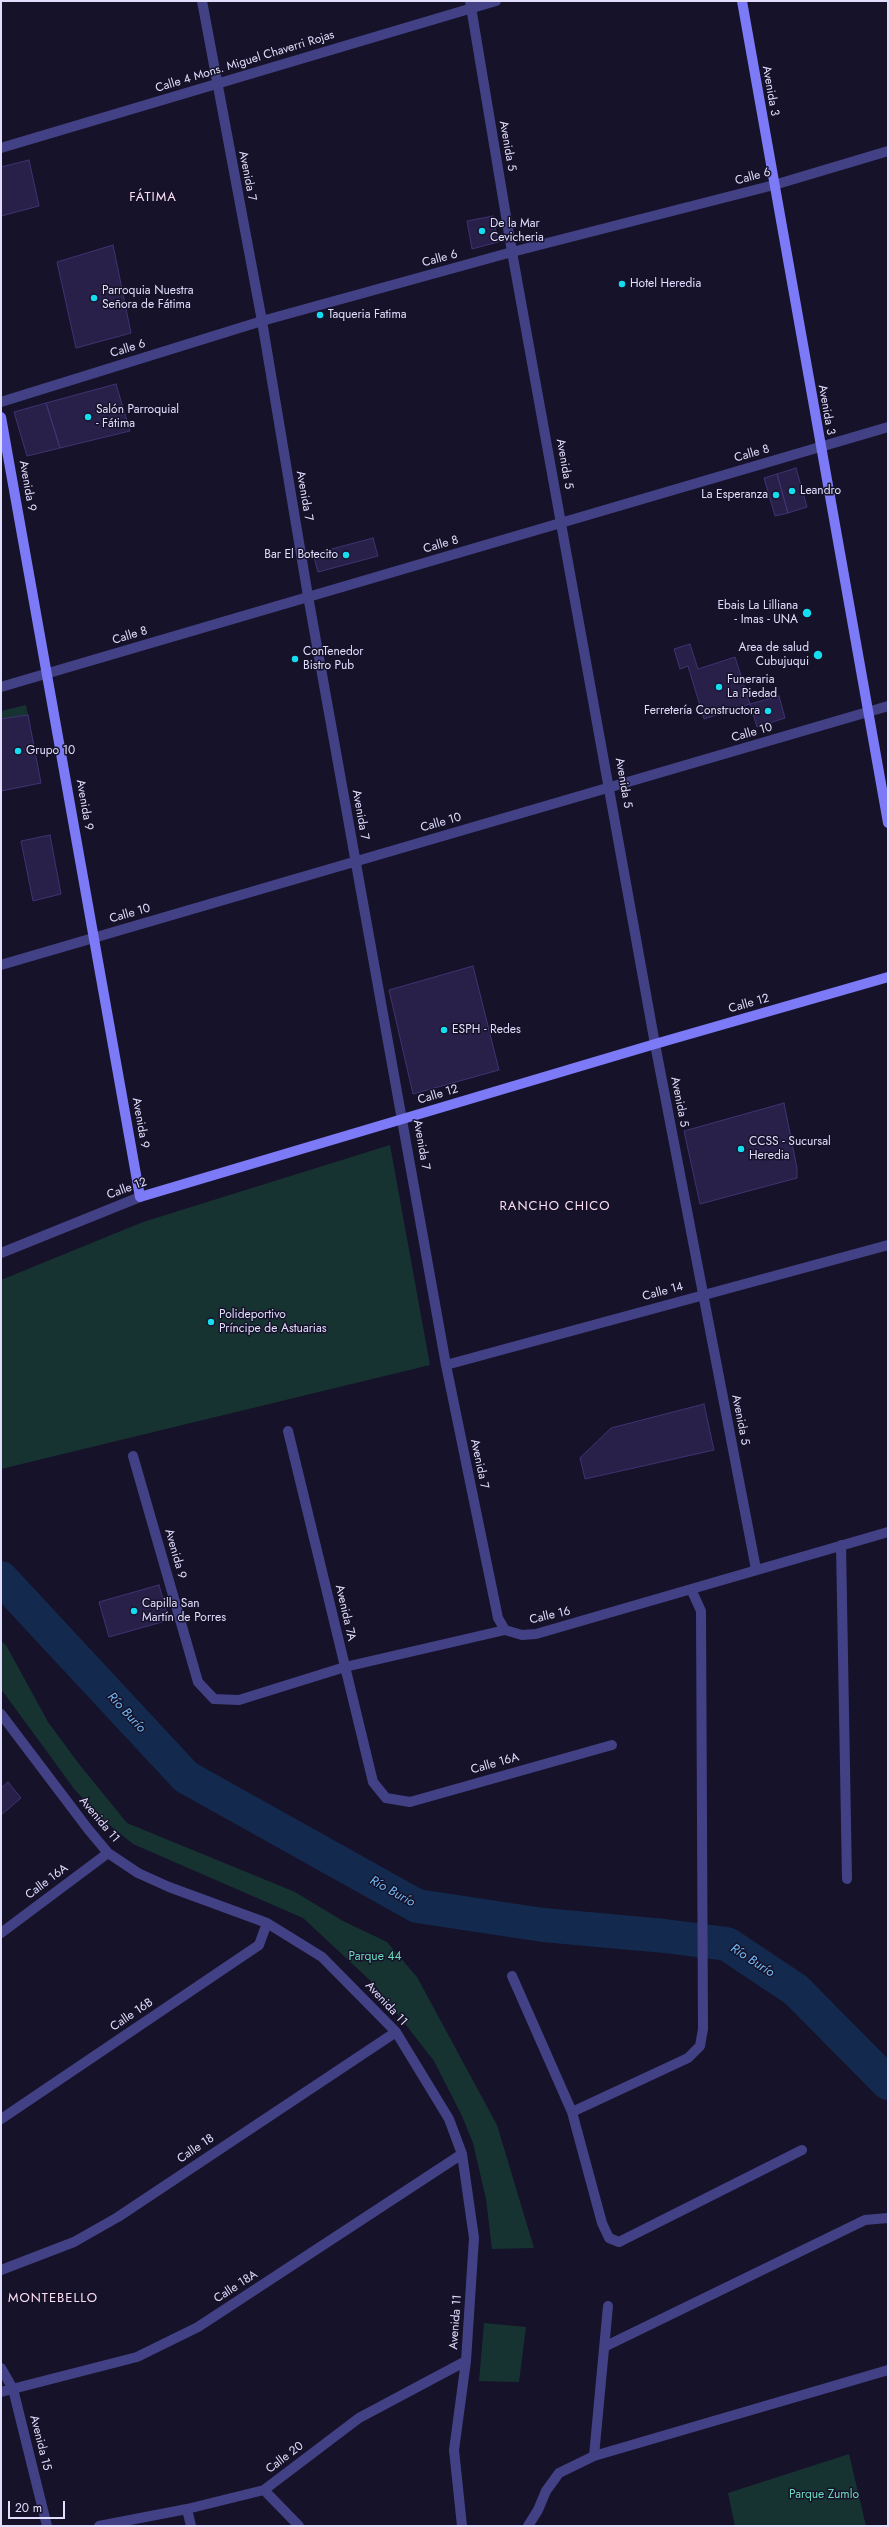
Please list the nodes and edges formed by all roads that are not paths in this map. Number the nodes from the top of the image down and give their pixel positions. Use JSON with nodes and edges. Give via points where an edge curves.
{"nodes":[{"id":1,"x":202,"y":1,"type":"edge"},
{"id":2,"x":496,"y":1,"type":"edge"},
{"id":3,"x":742,"y":1,"type":"edge"},
{"id":4,"x":470,"y":5,"type":"edge"},
{"id":5,"x":216,"y":84,"type":"junction"},
{"id":6,"x":1,"y":148,"type":"edge"},
{"id":7,"x":888,"y":151,"type":"edge"},
{"id":8,"x":774,"y":185,"type":"junction"},
{"id":9,"x":512,"y":252,"type":"junction"},
{"id":10,"x":262,"y":321,"type":"junction"},
{"id":11,"x":1,"y":402,"type":"edge"},
{"id":12,"x":2,"y":422,"type":"edge"},
{"id":13,"x":888,"y":427,"type":"edge"},
{"id":14,"x":820,"y":448,"type":"junction"},
{"id":15,"x":562,"y":524,"type":"junction"},
{"id":16,"x":308,"y":596,"type":"junction"},
{"id":17,"x":48,"y":674,"type":"junction"},
{"id":18,"x":1,"y":687,"type":"edge"},
{"id":19,"x":888,"y":706,"type":"edge"},
{"id":20,"x":868,"y":712,"type":"junction"},
{"id":21,"x":610,"y":788,"type":"junction"},
{"id":22,"x":888,"y":823,"type":"edge"},
{"id":23,"x":355,"y":862,"type":"junction"},
{"id":24,"x":94,"y":938,"type":"junction"},
{"id":25,"x":1,"y":965,"type":"edge"},
{"id":26,"x":888,"y":978,"type":"edge"},
{"id":27,"x":655,"y":1044,"type":"junction"},
{"id":28,"x":403,"y":1119,"type":"junction"},
{"id":29,"x":140,"y":1197,"type":"junction"},
{"id":30,"x":888,"y":1245,"type":"edge"},
{"id":31,"x":1,"y":1253,"type":"edge"},
{"id":32,"x":702,"y":1295,"type":"junction"},
{"id":33,"x":446,"y":1365,"type":"junction"},
{"id":34,"x":288,"y":1431,"type":"dead end"},
{"id":35,"x":133,"y":1456,"type":"dead end"},
{"id":36,"x":888,"y":1532,"type":"edge"},
{"id":37,"x":841,"y":1545,"type":"junction"},
{"id":38,"x":756,"y":1569,"type":"junction"},
{"id":39,"x":691,"y":1589,"type":"junction"},
{"id":40,"x":505,"y":1630,"type":"junction"},
{"id":41,"x":345,"y":1667,"type":"junction"},
{"id":42,"x":214,"y":1700,"type":"joint"},
{"id":43,"x":1,"y":1714,"type":"edge"},
{"id":44,"x":612,"y":1745,"type":"dead end"},
{"id":45,"x":386,"y":1798,"type":"joint"},
{"id":46,"x":108,"y":1853,"type":"junction"},
{"id":47,"x":846,"y":1879,"type":"dead end"},
{"id":48,"x":268,"y":1923,"type":"junction"},
{"id":49,"x":1,"y":1933,"type":"edge"},
{"id":50,"x":512,"y":1976,"type":"dead end"},
{"id":51,"x":396,"y":2032,"type":"junction"},
{"id":52,"x":572,"y":2112,"type":"junction"},
{"id":53,"x":1,"y":2119,"type":"edge"},
{"id":54,"x":802,"y":2150,"type":"dead end"},
{"id":55,"x":462,"y":2154,"type":"junction"},
{"id":56,"x":888,"y":2218,"type":"edge"},
{"id":57,"x":1,"y":2270,"type":"edge"},
{"id":58,"x":608,"y":2306,"type":"dead end"},
{"id":59,"x":606,"y":2346,"type":"junction"},
{"id":60,"x":466,"y":2361,"type":"junction"},
{"id":61,"x":1,"y":2368,"type":"edge"},
{"id":62,"x":888,"y":2370,"type":"edge"},
{"id":63,"x":13,"y":2389,"type":"junction"},
{"id":64,"x":1,"y":2392,"type":"edge"},
{"id":65,"x":594,"y":2456,"type":"junction"},
{"id":66,"x":264,"y":2490,"type":"junction"},
{"id":67,"x":187,"y":2509,"type":"junction"},
{"id":68,"x":47,"y":2526,"type":"edge"},
{"id":69,"x":99,"y":2526,"type":"edge"},
{"id":70,"x":191,"y":2526,"type":"edge"},
{"id":71,"x":299,"y":2526,"type":"edge"},
{"id":72,"x":462,"y":2526,"type":"edge"},
{"id":73,"x":528,"y":2526,"type":"edge"}],
"edges":[{"from":1,"to":5,"type":"street","name":"Avenida 7"},
{"from":2,"to":4,"type":"street","name":"Calle 4 Mons. Miguel Chaverri Rojas"},
{"from":3,"to":8,"type":"street","name":"Avenida 3"},
{"from":4,"to":5,"type":"street","name":"Calle 4 Mons. Miguel Chaverri Rojas"},
{"from":4,"to":9,"type":"street","name":"Avenida 5"},
{"from":5,"to":6,"type":"street","name":"Calle 4 Mons. Miguel Chaverri Rojas"},
{"from":5,"to":10,"type":"street","name":"Avenida 7"},
{"from":7,"to":8,"type":"street","name":"Calle 6"},
{"from":8,"to":9,"type":"street","name":"Calle 6"},
{"from":8,"to":14,"type":"street","name":"Avenida 3"},
{"from":9,"to":10,"type":"street","name":"Calle 6"},
{"from":9,"to":15,"type":"street","name":"Avenida 5"},
{"from":10,"to":11,"type":"street","name":"Calle 6"},
{"from":10,"to":16,"type":"street","name":"Avenida 7"},
{"from":12,"to":17,"type":"street","name":"Avenida 9"},
{"from":13,"to":14,"type":"street","name":"Calle 8"},
{"from":14,"to":15,"type":"street","name":"Calle 8"},
{"from":14,"to":20,"type":"street","name":"Avenida 3"},
{"from":15,"to":16,"type":"street","name":"Calle 8"},
{"from":15,"to":21,"type":"street","name":"Avenida 5"},
{"from":16,"to":17,"type":"street","name":"Calle 8"},
{"from":16,"to":23,"type":"street","name":"Avenida 7"},
{"from":17,"to":18,"type":"street","name":"Calle 8"},
{"from":17,"to":24,"type":"street","name":"Avenida 9"},
{"from":19,"to":20,"type":"street","name":"Calle 10"},
{"from":20,"to":21,"type":"street","name":"Calle 10"},
{"from":20,"to":22,"type":"street","name":"Avenida 3"},
{"from":21,"to":23,"type":"street","name":"Calle 10"},
{"from":21,"to":27,"type":"street","name":"Avenida 5"},
{"from":23,"to":24,"type":"street","name":"Calle 10"},
{"from":23,"to":28,"type":"street","name":"Avenida 7"},
{"from":24,"to":25,"type":"street","name":"Calle 10"},
{"from":24,"to":29,"type":"street","name":"Avenida 9"},
{"from":26,"to":27,"type":"street","name":"Calle 12"},
{"from":27,"to":28,"type":"street","name":"Calle 12"},
{"from":27,"to":32,"type":"street","name":"Avenida 5"},
{"from":28,"to":29,"type":"street","name":"Calle 12"},
{"from":28,"to":33,"type":"street","name":"Avenida 7"},
{"from":29,"to":31,"type":"street","name":"Calle 12"},
{"from":30,"to":32,"type":"street","name":"Calle 14"},
{"from":32,"to":33,"type":"street","name":"Calle 14"},
{"from":32,"to":38,"type":"street","name":"Avenida 5"},
{"from":33,"to":40,"type":"street","name":"Avenida 7","via":[[498,1618]]},
{"from":34,"to":41,"type":"street","name":"Avenida 7A"},
{"from":35,"to":42,"type":"street","name":"Avenida 9","via":[[198,1682]]},
{"from":36,"to":37,"type":"street","name":"Calle 16"},
{"from":37,"to":38,"type":"street","name":"Calle 16"},
{"from":37,"to":47,"type":"street"},
{"from":38,"to":39,"type":"street","name":"Calle 16"},
{"from":39,"to":40,"type":"street","name":"Calle 16","via":[[536,1634],[522,1635]]},
{"from":39,"to":52,"type":"street","via":[[702,1611],[703,2029],[700,2046],[688,2058]]},
{"from":40,"to":41,"type":"street","name":"Calle 16"},
{"from":41,"to":42,"type":"street","name":"Calle 16","via":[[239,1700]]},
{"from":41,"to":45,"type":"street","name":"Avenida 7A","via":[[373,1782]]},
{"from":43,"to":46,"type":"street","name":"Avenida 11"},
{"from":44,"to":45,"type":"street","name":"Calle 16A","via":[[410,1802]]},
{"from":46,"to":48,"type":"street","name":"Avenida 11","via":[[169,1887]]},
{"from":46,"to":49,"type":"street","name":"Calle 16A"},
{"from":48,"to":51,"type":"street","name":"Avenida 11","via":[[322,1957]]},
{"from":48,"to":53,"type":"street","name":"Calle 16B","via":[[259,1945]]},
{"from":50,"to":52,"type":"street"},
{"from":51,"to":55,"type":"street","name":"Avenida 11","via":[[448,2119]]},
{"from":51,"to":57,"type":"street","name":"Calle 18","via":[[118,2217],[74,2242]]},
{"from":52,"to":54,"type":"street","via":[[602,2223],[609,2238],[619,2242]]},
{"from":55,"to":60,"type":"street","name":"Avenida 11","via":[[474,2238]]},
{"from":55,"to":63,"type":"street","name":"Calle 18A","via":[[198,2327],[137,2357]]},
{"from":56,"to":59,"type":"street","via":[[865,2220]]},
{"from":58,"to":59,"type":"street"},
{"from":59,"to":65,"type":"street"},
{"from":60,"to":66,"type":"street","name":"Calle 20","via":[[359,2418]]},
{"from":60,"to":72,"type":"street","name":"Avenida 11","via":[[454,2450]]},
{"from":61,"to":63,"type":"street","name":"Avenida 15"},
{"from":62,"to":65,"type":"street"},
{"from":63,"to":64,"type":"street","name":"Calle 18A"},
{"from":63,"to":68,"type":"street","name":"Avenida 15"},
{"from":65,"to":73,"type":"street","via":[[559,2473],[546,2491]]},
{"from":66,"to":67,"type":"street","name":"Calle 20"},
{"from":66,"to":71,"type":"street"},
{"from":67,"to":69,"type":"street","name":"Calle 20"},
{"from":67,"to":70,"type":"street"}]}
